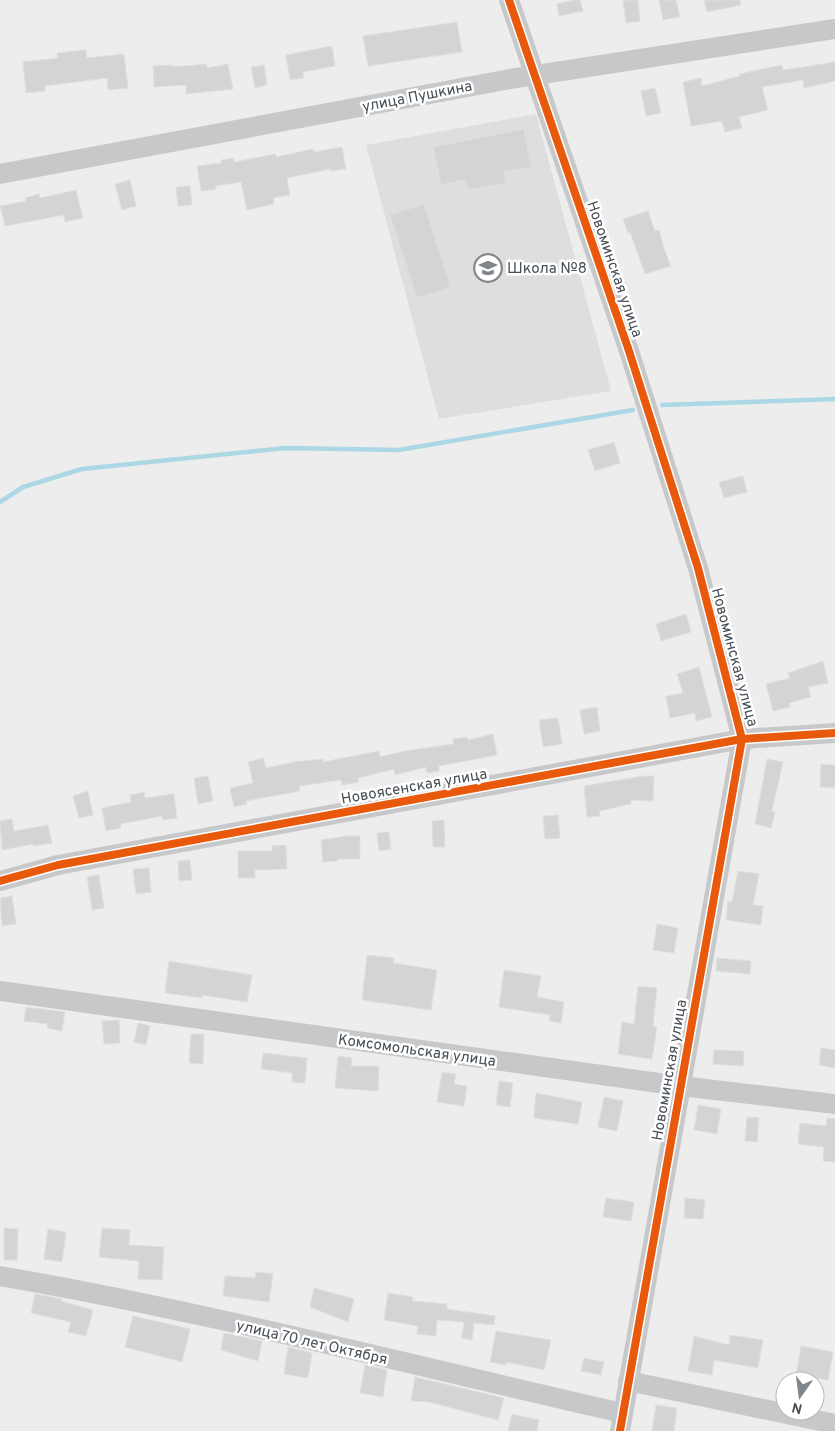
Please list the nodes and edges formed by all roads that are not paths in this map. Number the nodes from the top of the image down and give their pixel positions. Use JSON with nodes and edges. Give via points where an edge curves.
{"nodes":[{"id":1,"x":509,"y":0,"type":"edge"},
{"id":2,"x":835,"y":29,"type":"edge"},
{"id":3,"x":533,"y":75,"type":"junction"},
{"id":4,"x":0,"y":174,"type":"edge"},
{"id":5,"x":835,"y":733,"type":"edge"},
{"id":6,"x":742,"y":739,"type":"junction"},
{"id":7,"x":0,"y":881,"type":"edge"},
{"id":8,"x":0,"y":991,"type":"edge"},
{"id":9,"x":680,"y":1086,"type":"junction"},
{"id":10,"x":835,"y":1104,"type":"edge"},
{"id":11,"x":0,"y":1276,"type":"edge"},
{"id":12,"x":628,"y":1381,"type":"junction"},
{"id":13,"x":621,"y":1422,"type":"edge"},
{"id":14,"x":835,"y":1424,"type":"edge"}],
"edges":[{"from":1,"to":3,"type":"street","name":"Новоминская улица"},
{"from":2,"to":3,"type":"street","name":"улица Пушкина"},
{"from":3,"to":4,"type":"street","name":"улица Пушкина"},
{"from":3,"to":6,"type":"street","name":"Новоминская улица","via":[[698,568]]},
{"from":5,"to":6,"type":"street","name":"Новоясенская улица"},
{"from":6,"to":7,"type":"street","name":"Новоясенская улица","via":[[58,865]]},
{"from":6,"to":9,"type":"street","name":"Новоминская улица"},
{"from":8,"to":9,"type":"street","name":"Комсомольская улица"},
{"from":9,"to":10,"type":"street","name":"Комсомольская улица"},
{"from":9,"to":12,"type":"street","name":"Новоминская улица"},
{"from":11,"to":13,"type":"street","name":"улица 70 лет Октября","via":[[210,1318]]},
{"from":12,"to":13,"type":"street","name":"Новоминская улица"},
{"from":12,"to":14,"type":"street"}]}
